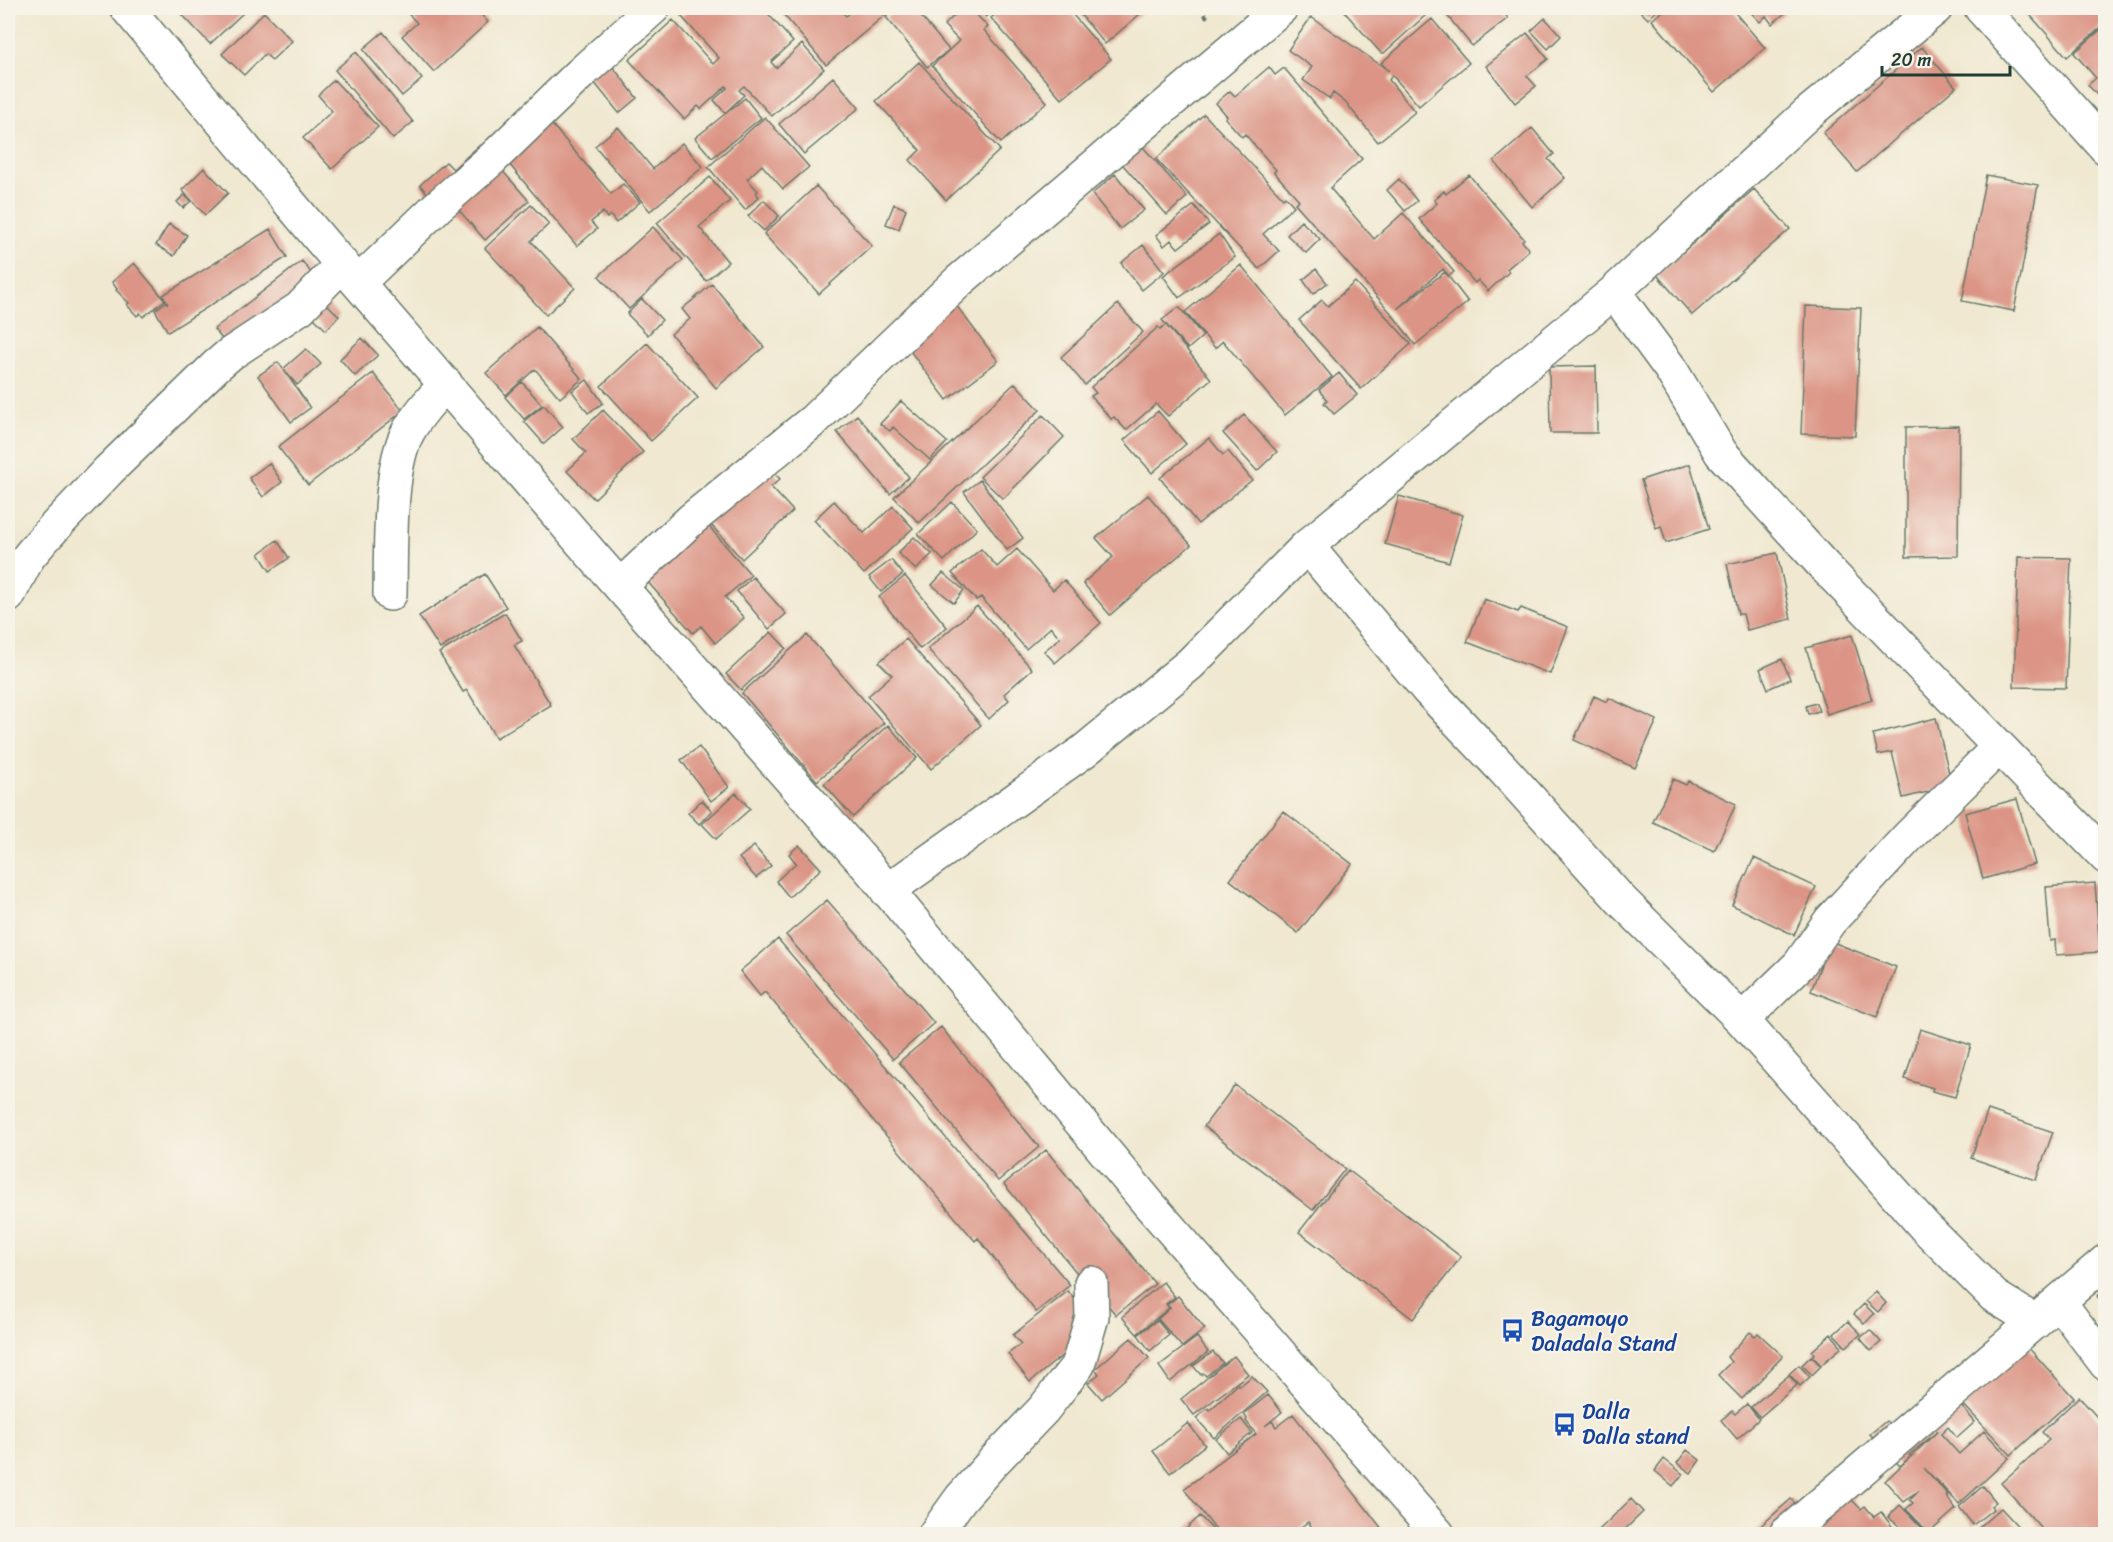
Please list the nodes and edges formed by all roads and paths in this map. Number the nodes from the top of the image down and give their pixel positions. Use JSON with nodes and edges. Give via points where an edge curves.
{"nodes":[{"id":1,"x":127,"y":8,"type":"edge"},
{"id":2,"x":653,"y":8,"type":"edge"},
{"id":3,"x":1281,"y":8,"type":"edge"},
{"id":4,"x":1936,"y":8,"type":"edge"},
{"id":5,"x":1981,"y":8,"type":"edge"},
{"id":6,"x":2106,"y":148,"type":"edge"},
{"id":7,"x":350,"y":273,"type":"junction"},
{"id":8,"x":1614,"y":292,"type":"junction"},
{"id":9,"x":446,"y":384,"type":"junction"},
{"id":10,"x":1307,"y":546,"type":"junction"},
{"id":11,"x":620,"y":586,"type":"junction"},
{"id":12,"x":390,"y":594,"type":"dead end"},
{"id":13,"x":8,"y":597,"type":"edge"},
{"id":14,"x":1999,"y":747,"type":"junction"},
{"id":15,"x":2106,"y":857,"type":"edge"},
{"id":16,"x":887,"y":891,"type":"junction"},
{"id":17,"x":1742,"y":1020,"type":"junction"},
{"id":18,"x":2106,"y":1261,"type":"edge"},
{"id":19,"x":1091,"y":1283,"type":"dead end"},
{"id":20,"x":2048,"y":1312,"type":"junction"},
{"id":21,"x":2106,"y":1364,"type":"edge"},
{"id":22,"x":935,"y":1534,"type":"edge"},
{"id":23,"x":1438,"y":1534,"type":"edge"},
{"id":24,"x":1786,"y":1534,"type":"edge"}],
"edges":[{"from":1,"to":7,"type":"street"},
{"from":2,"to":7,"type":"street","via":[[437,207]]},
{"from":3,"to":11,"type":"street","via":[[959,281],[814,420],[692,519]]},
{"from":4,"to":8,"type":"street","via":[[1807,114]]},
{"from":5,"to":6,"type":"street"},
{"from":7,"to":9,"type":"street"},
{"from":7,"to":13,"type":"street","via":[[216,366],[109,470],[29,556]]},
{"from":8,"to":10,"type":"street"},
{"from":8,"to":14,"type":"street","via":[[1670,368],[1721,453]]},
{"from":9,"to":11,"type":"street"},
{"from":9,"to":12,"type":"street","via":[[416,419],[400,455],[394,492]]},
{"from":10,"to":16,"type":"street","via":[[1190,664],[1084,750]]},
{"from":10,"to":17,"type":"street","via":[[1427,689],[1621,900]]},
{"from":11,"to":16,"type":"street"},
{"from":14,"to":15,"type":"street"},
{"from":14,"to":17,"type":"street","via":[[1908,837],[1830,921],[1799,965]]},
{"from":16,"to":23,"type":"street","via":[[1148,1203]]},
{"from":17,"to":20,"type":"street","via":[[1925,1227],[1995,1296]]},
{"from":18,"to":20,"type":"street"},
{"from":19,"to":22,"type":"street","via":[[1092,1317],[1078,1365],[1043,1410],[961,1498]]},
{"from":20,"to":21,"type":"street"},
{"from":20,"to":24,"type":"street"}]}
